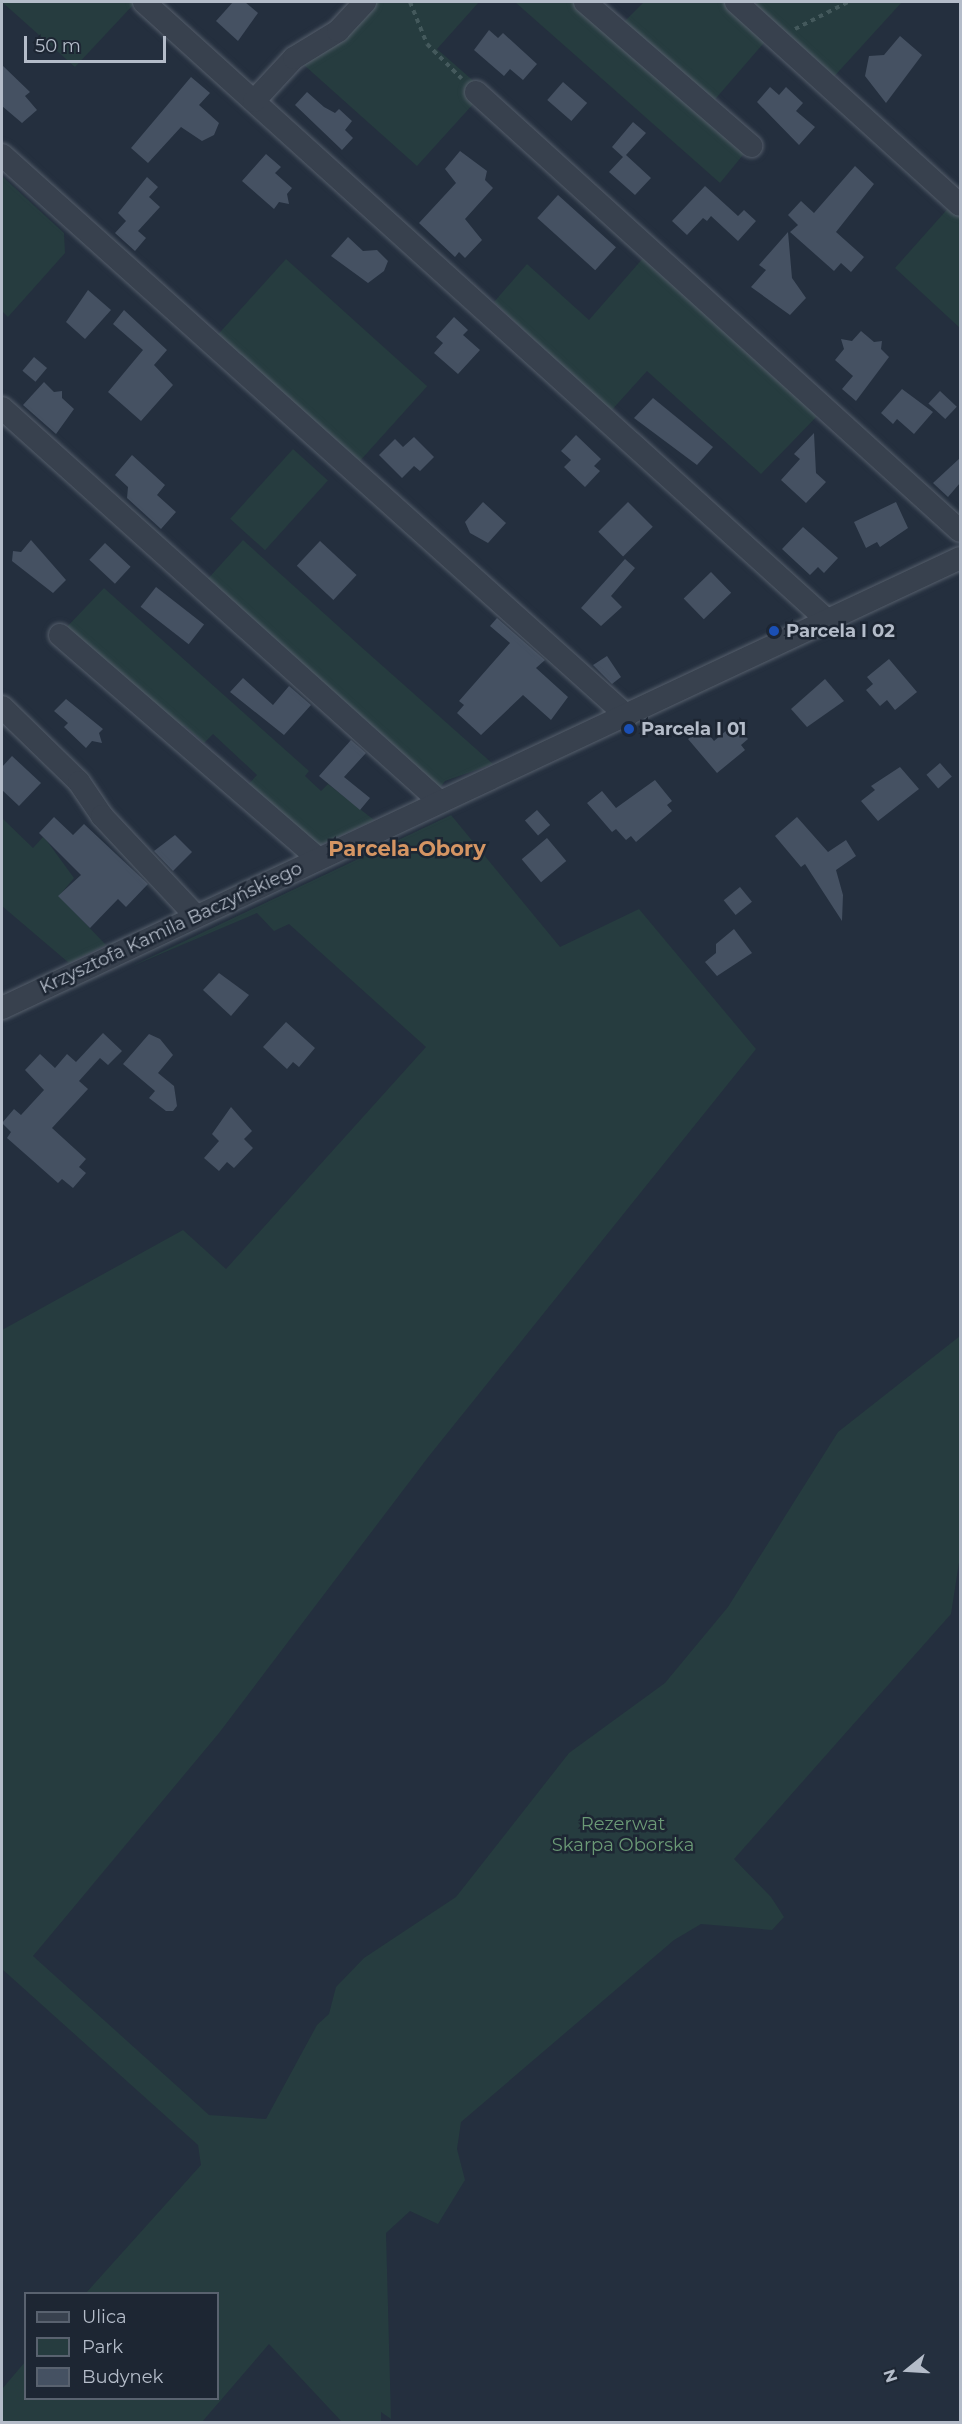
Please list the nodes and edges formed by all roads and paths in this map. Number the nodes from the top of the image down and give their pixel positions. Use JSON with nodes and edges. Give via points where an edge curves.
{"nodes":[{"id":1,"x":144,"y":2,"type":"edge"},
{"id":2,"x":365,"y":2,"type":"edge"},
{"id":3,"x":410,"y":2,"type":"edge"},
{"id":4,"x":585,"y":2,"type":"edge"},
{"id":5,"x":736,"y":2,"type":"edge"},
{"id":6,"x":848,"y":2,"type":"edge"},
{"id":7,"x":783,"y":43,"type":"junction"},
{"id":8,"x":476,"y":92,"type":"joint"},
{"id":9,"x":254,"y":101,"type":"junction"},
{"id":10,"x":751,"y":146,"type":"dead end"},
{"id":11,"x":2,"y":155,"type":"edge"},
{"id":12,"x":960,"y":205,"type":"edge"},
{"id":13,"x":2,"y":408,"type":"edge"},
{"id":14,"x":960,"y":531,"type":"edge"},
{"id":15,"x":960,"y":558,"type":"edge"},
{"id":16,"x":828,"y":621,"type":"junction"},
{"id":17,"x":60,"y":635,"type":"dead end"},
{"id":18,"x":2,"y":707,"type":"edge"},
{"id":19,"x":627,"y":716,"type":"junction"},
{"id":20,"x":440,"y":802,"type":"junction"},
{"id":21,"x":319,"y":859,"type":"junction"},
{"id":22,"x":196,"y":916,"type":"junction"},
{"id":23,"x":2,"y":1008,"type":"edge"}],
"edges":[{"from":1,"to":9,"type":"street"},
{"from":2,"to":9,"type":"street","via":[[338,31],[294,58]]},
{"from":3,"to":8,"type":"path","via":[[427,44]]},
{"from":4,"to":10,"type":"street"},
{"from":5,"to":7,"type":"street"},
{"from":6,"to":7,"type":"path","via":[[797,27]]},
{"from":7,"to":12,"type":"street"},
{"from":8,"to":14,"type":"street"},
{"from":9,"to":16,"type":"street"},
{"from":11,"to":19,"type":"street"},
{"from":13,"to":20,"type":"street"},
{"from":15,"to":16,"type":"street","name":"Krzysztofa Kamila Baczyńskiego"},
{"from":16,"to":19,"type":"street","name":"Krzysztofa Kamila Baczyńskiego"},
{"from":17,"to":21,"type":"street"},
{"from":18,"to":22,"type":"street","via":[[79,782],[102,816]]},
{"from":19,"to":20,"type":"street","name":"Krzysztofa Kamila Baczyńskiego"},
{"from":20,"to":21,"type":"street","name":"Krzysztofa Kamila Baczyńskiego"},
{"from":21,"to":22,"type":"street","name":"Krzysztofa Kamila Baczyńskiego"},
{"from":22,"to":23,"type":"street","name":"Krzysztofa Kamila Baczyńskiego"}]}
